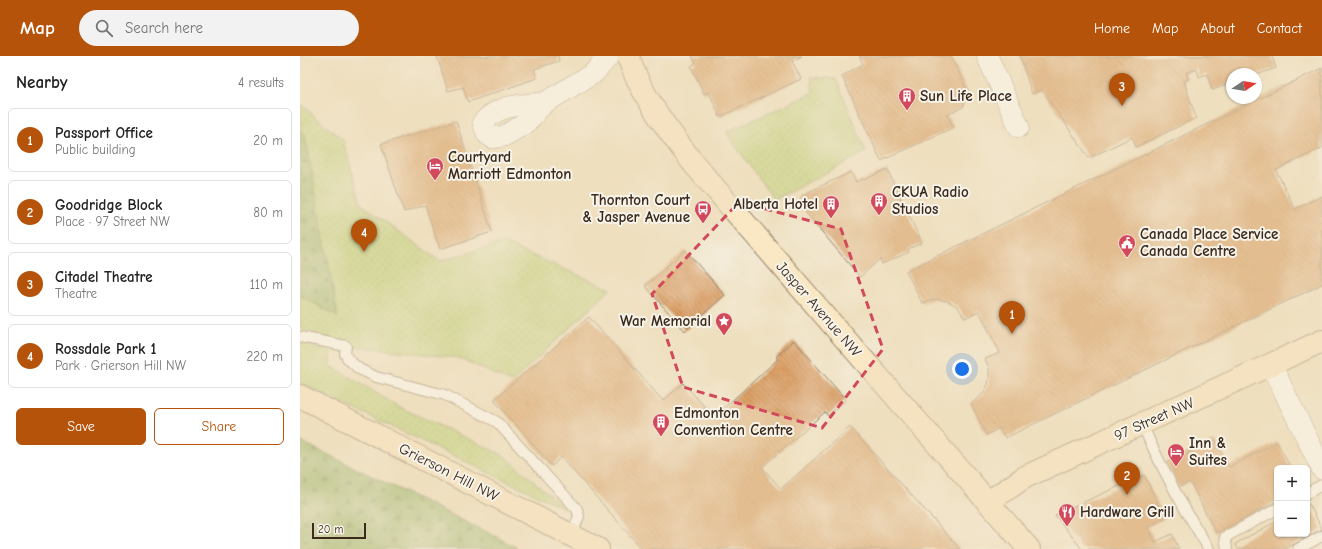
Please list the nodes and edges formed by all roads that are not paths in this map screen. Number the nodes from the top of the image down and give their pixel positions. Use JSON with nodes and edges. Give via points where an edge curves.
{"nodes":[{"id":1,"x":609,"y":56,"type":"edge"},
{"id":2,"x":628,"y":56,"type":"edge"},
{"id":3,"x":987,"y":56,"type":"edge"},
{"id":4,"x":544,"y":103,"type":"dead end"},
{"id":5,"x":1020,"y":127,"type":"dead end"},
{"id":6,"x":300,"y":336,"type":"edge"},
{"id":7,"x":1322,"y":341,"type":"edge"},
{"id":8,"x":1271,"y":365,"type":"junction"},
{"id":9,"x":300,"y":396,"type":"edge"},
{"id":10,"x":1142,"y":424,"type":"junction"},
{"id":11,"x":1322,"y":469,"type":"edge"},
{"id":12,"x":1322,"y":485,"type":"edge"},
{"id":13,"x":1310,"y":491,"type":"edge"},
{"id":14,"x":988,"y":502,"type":"junction"},
{"id":15,"x":1274,"y":511,"type":"edge"},
{"id":16,"x":572,"y":535,"type":"junction"},
{"id":17,"x":1322,"y":536,"type":"edge"},
{"id":18,"x":598,"y":549,"type":"edge"},
{"id":19,"x":1029,"y":549,"type":"edge"},
{"id":20,"x":1210,"y":549,"type":"edge"},
{"id":21,"x":1227,"y":549,"type":"edge"},
{"id":22,"x":1298,"y":549,"type":"edge"}],
"edges":[{"from":1,"to":4,"type":"street","via":[[594,72]]},
{"from":2,"to":14,"type":"main road","name":"Jasper Avenue NW","via":[[653,106],[694,164]]},
{"from":3,"to":5,"type":"street"},
{"from":6,"to":16,"type":"lane","via":[[346,346],[345,354],[359,369],[376,377],[445,395],[497,422],[577,509],[579,516]]},
{"from":7,"to":8,"type":"main road","name":"97 Street NW"},
{"from":8,"to":10,"type":"main road","name":"97 Street NW"},
{"from":8,"to":11,"type":"street"},
{"from":9,"to":16,"type":"main road","name":"Grierson Hill NW"},
{"from":10,"to":14,"type":"main road","name":"97 Street NW","via":[[1025,477]]},
{"from":10,"to":20,"type":"lane","via":[[1186,513]]},
{"from":12,"to":13,"type":"lane"},
{"from":14,"to":19,"type":"main road","name":"Jasper Avenue NW"},
{"from":15,"to":21,"type":"lane","via":[[1225,537]]},
{"from":16,"to":18,"type":"main road","name":"Grierson Hill NW"},
{"from":17,"to":22,"type":"lane"}]}
